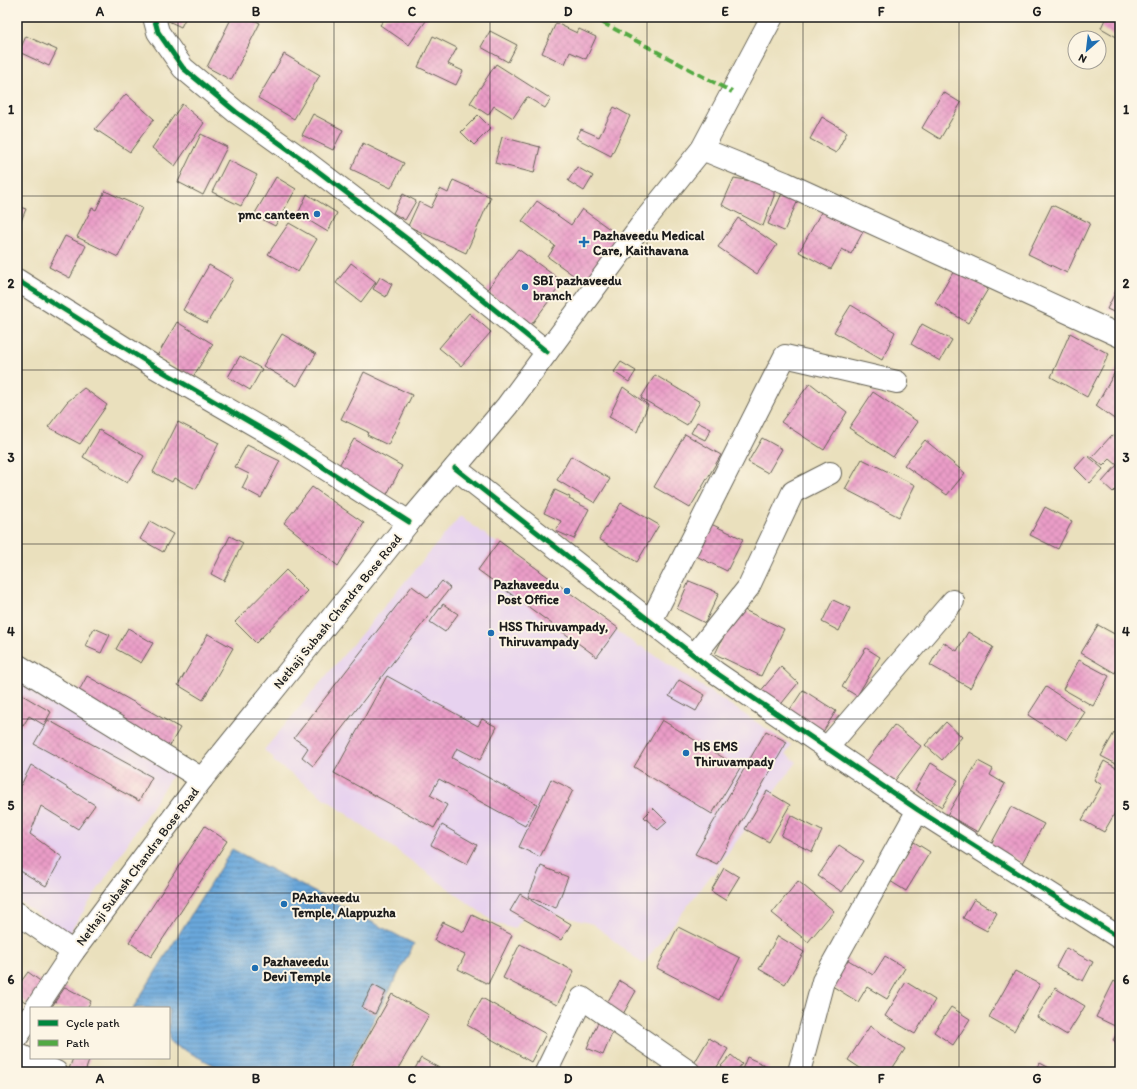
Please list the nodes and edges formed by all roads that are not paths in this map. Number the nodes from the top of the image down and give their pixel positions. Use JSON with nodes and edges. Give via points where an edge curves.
{"nodes":[{"id":1,"x":154,"y":17,"type":"edge"},
{"id":2,"x":772,"y":17,"type":"edge"},
{"id":3,"x":702,"y":149,"type":"junction"},
{"id":4,"x":17,"y":280,"type":"edge"},
{"id":5,"x":1120,"y":336,"type":"edge"},
{"id":6,"x":547,"y":352,"type":"junction"},
{"id":7,"x":897,"y":382,"type":"dead end"},
{"id":8,"x":455,"y":468,"type":"junction"},
{"id":9,"x":830,"y":473,"type":"dead end"},
{"id":10,"x":408,"y":522,"type":"junction"},
{"id":11,"x":953,"y":601,"type":"dead end"},
{"id":12,"x":651,"y":622,"type":"junction"},
{"id":13,"x":694,"y":656,"type":"junction"},
{"id":14,"x":17,"y":665,"type":"edge"},
{"id":15,"x":826,"y":749,"type":"junction"},
{"id":16,"x":202,"y":779,"type":"junction"},
{"id":17,"x":918,"y":810,"type":"junction"},
{"id":18,"x":17,"y":913,"type":"edge"},
{"id":19,"x":1120,"y":938,"type":"edge"},
{"id":20,"x":73,"y":952,"type":"junction"},
{"id":21,"x":37,"y":1007,"type":"edge"},
{"id":22,"x":30,"y":1018,"type":"edge"},
{"id":23,"x":17,"y":1037,"type":"edge"},
{"id":24,"x":17,"y":1054,"type":"edge"},
{"id":25,"x":56,"y":1072,"type":"edge"},
{"id":26,"x":546,"y":1072,"type":"edge"},
{"id":27,"x":689,"y":1072,"type":"edge"},
{"id":28,"x":799,"y":1072,"type":"edge"}],
"edges":[{"from":1,"to":6,"type":"street","via":[[158,32],[183,68],[236,112],[410,241]]},
{"from":2,"to":3,"type":"street","name":"Nethaji Subash Chandra Bose Road"},
{"from":3,"to":5,"type":"street","via":[[785,183]]},
{"from":3,"to":6,"type":"street","name":"Nethaji Subash Chandra Bose Road","via":[[645,220]]},
{"from":4,"to":10,"type":"street","via":[[279,439]]},
{"from":6,"to":8,"type":"street","name":"Nethaji Subash Chandra Bose Road","via":[[507,406]]},
{"from":7,"to":12,"type":"street","via":[[785,356]]},
{"from":8,"to":10,"type":"street","name":"Nethaji Subash Chandra Bose Road"},
{"from":8,"to":12,"type":"street"},
{"from":9,"to":13,"type":"street","via":[[794,492],[748,588]]},
{"from":10,"to":16,"type":"street","name":"Nethaji Subash Chandra Bose Road"},
{"from":11,"to":15,"type":"street"},
{"from":12,"to":13,"type":"street"},
{"from":13,"to":15,"type":"street"},
{"from":14,"to":16,"type":"street"},
{"from":15,"to":17,"type":"street"},
{"from":16,"to":20,"type":"street","name":"Nethaji Subash Chandra Bose Road"},
{"from":17,"to":19,"type":"street"},
{"from":17,"to":28,"type":"street","via":[[823,981]]},
{"from":18,"to":20,"type":"street"},
{"from":20,"to":21,"type":"street","name":"Nethaji Subash Chandra Bose Road"},
{"from":22,"to":23,"type":"street"},
{"from":24,"to":25,"type":"street"},
{"from":26,"to":27,"type":"street","via":[[582,998]]}]}
